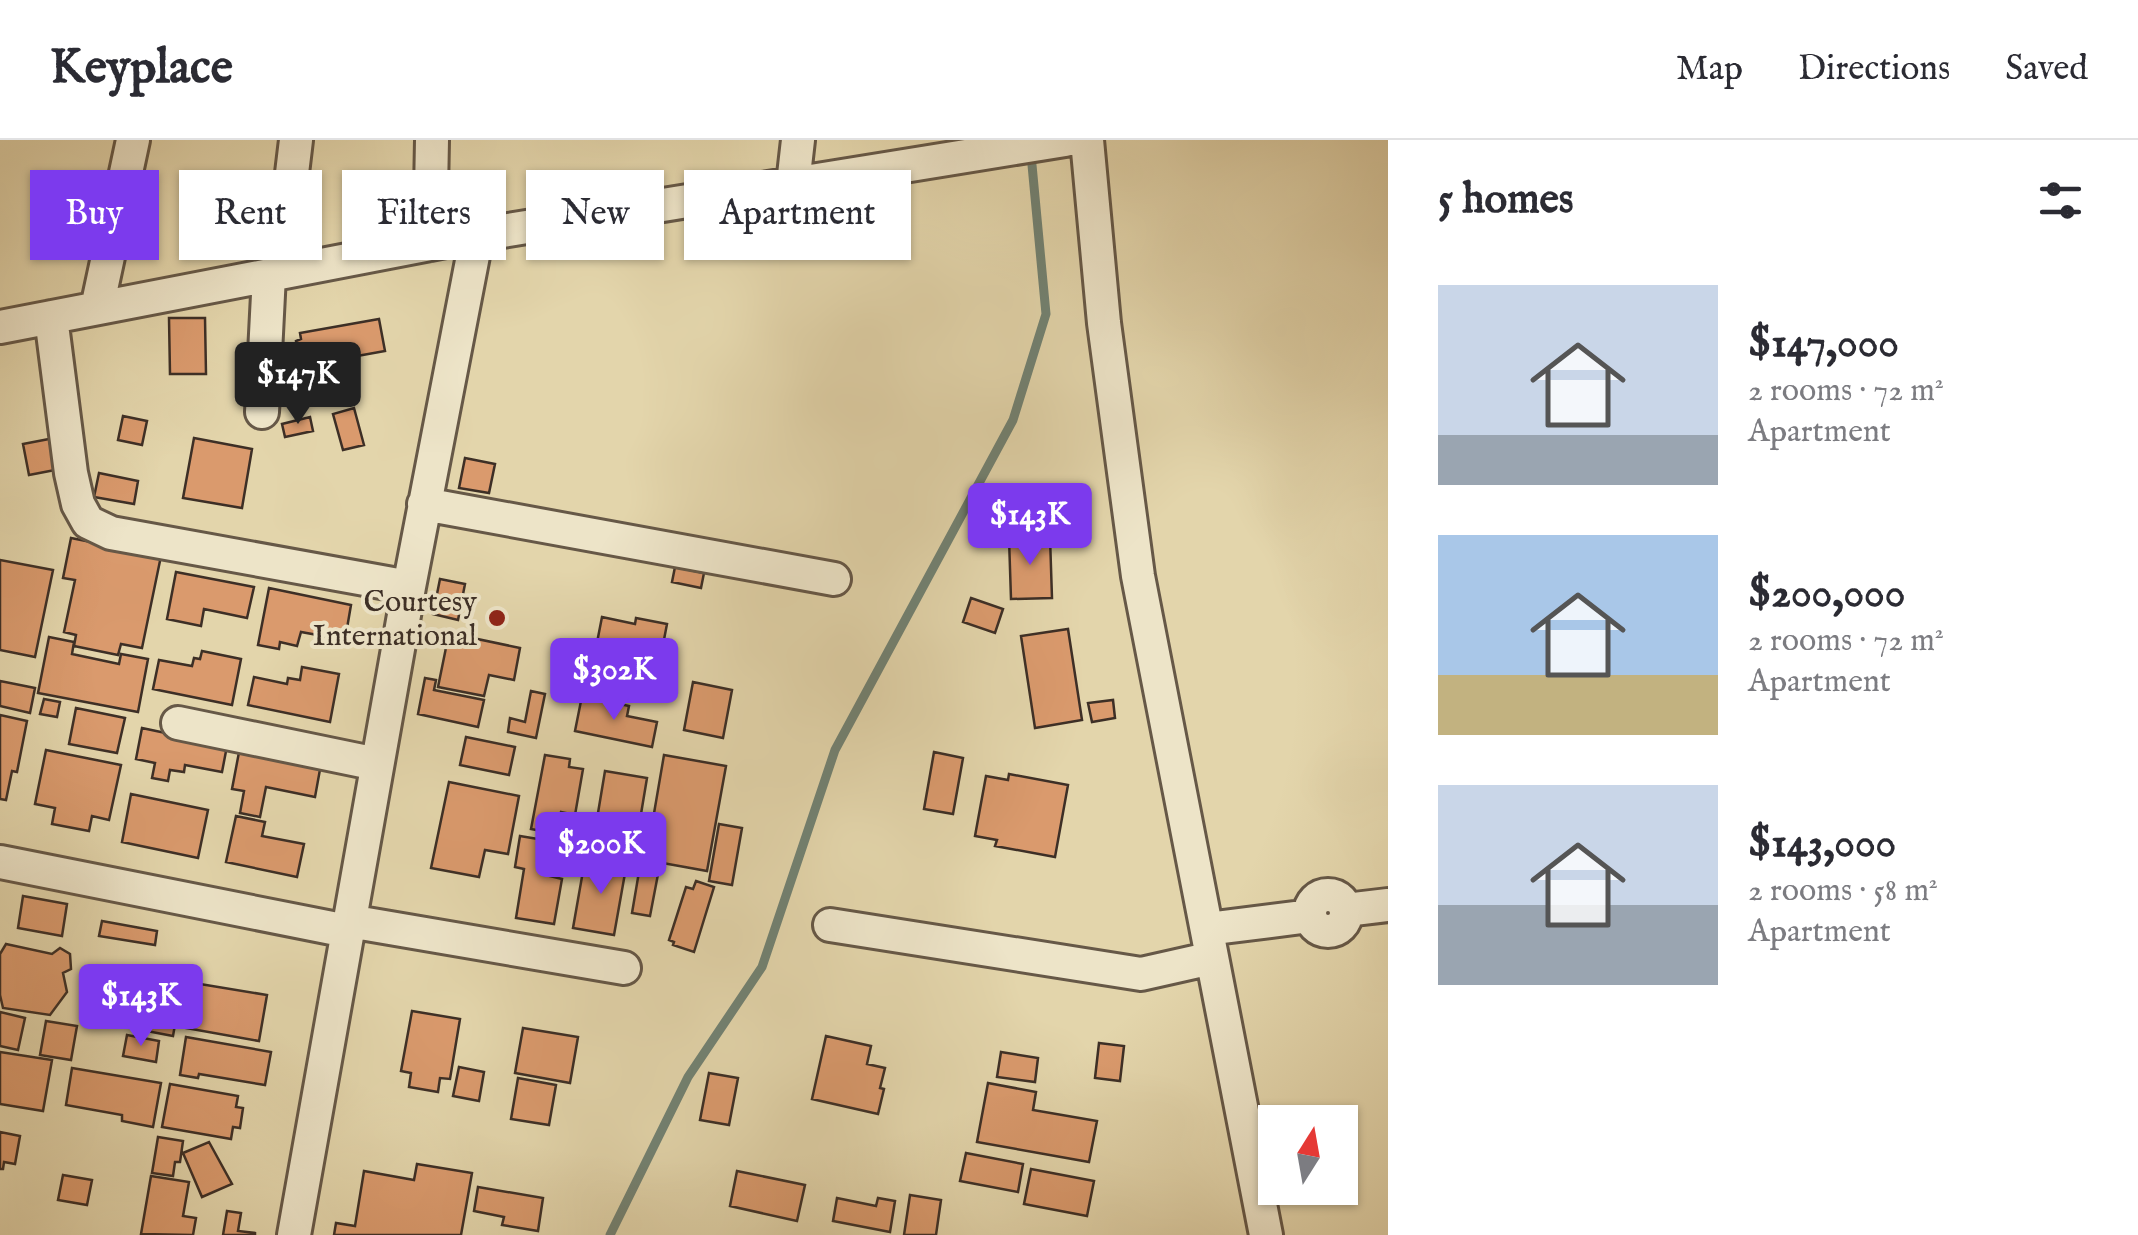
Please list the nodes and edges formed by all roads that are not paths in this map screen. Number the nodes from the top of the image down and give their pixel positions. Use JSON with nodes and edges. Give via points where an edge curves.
{"nodes":[{"id":1,"x":134,"y":140,"type":"edge"},
{"id":2,"x":296,"y":140,"type":"edge"},
{"id":3,"x":432,"y":140,"type":"edge"},
{"id":4,"x":798,"y":140,"type":"edge"},
{"id":5,"x":1065,"y":140,"type":"edge"},
{"id":6,"x":1087,"y":140,"type":"edge"},
{"id":7,"x":431,"y":170,"type":"edge"},
{"id":8,"x":795,"y":170,"type":"edge"},
{"id":9,"x":880,"y":170,"type":"edge"},
{"id":10,"x":684,"y":202,"type":"edge"},
{"id":11,"x":506,"y":230,"type":"edge"},
{"id":12,"x":347,"y":260,"type":"edge"},
{"id":13,"x":472,"y":260,"type":"edge"},
{"id":14,"x":274,"y":274,"type":"junction"},
{"id":15,"x":96,"y":308,"type":"junction"},
{"id":16,"x":51,"y":317,"type":"junction"},
{"id":17,"x":0,"y":326,"type":"edge"},
{"id":18,"x":262,"y":412,"type":"dead end"},
{"id":19,"x":424,"y":504,"type":"junction"},
{"id":20,"x":834,"y":579,"type":"dead end"},
{"id":21,"x":409,"y":587,"type":"junction"},
{"id":22,"x":178,"y":724,"type":"dead end"},
{"id":23,"x":377,"y":764,"type":"junction"},
{"id":24,"x":0,"y":862,"type":"edge"},
{"id":25,"x":1388,"y":905,"type":"edge"},
{"id":26,"x":830,"y":925,"type":"dead end"},
{"id":27,"x":348,"y":926,"type":"junction"},
{"id":28,"x":1210,"y":944,"type":"junction"},
{"id":29,"x":624,"y":968,"type":"dead end"},
{"id":30,"x":294,"y":1235,"type":"edge"},
{"id":31,"x":1266,"y":1235,"type":"edge"}],
"edges":[{"from":1,"to":15,"type":"street"},
{"from":2,"to":14,"type":"street"},
{"from":3,"to":7,"type":"street"},
{"from":4,"to":8,"type":"street"},
{"from":5,"to":9,"type":"street"},
{"from":6,"to":28,"type":"street","via":[[1138,576]]},
{"from":10,"to":11,"type":"street"},
{"from":12,"to":14,"type":"street"},
{"from":13,"to":19,"type":"street"},
{"from":14,"to":15,"type":"street"},
{"from":14,"to":18,"type":"street"},
{"from":15,"to":16,"type":"street"},
{"from":16,"to":17,"type":"street"},
{"from":16,"to":21,"type":"street","via":[[71,473],[88,522],[112,533]]},
{"from":19,"to":20,"type":"street"},
{"from":19,"to":21,"type":"street"},
{"from":21,"to":23,"type":"street"},
{"from":22,"to":23,"type":"street"},
{"from":23,"to":27,"type":"street"},
{"from":24,"to":27,"type":"street"},
{"from":25,"to":28,"type":"street","via":[[1346,910],[1325,895],[1310,916]]},
{"from":26,"to":28,"type":"street","via":[[1141,974]]},
{"from":27,"to":29,"type":"street"},
{"from":27,"to":30,"type":"street"},
{"from":28,"to":31,"type":"street"}]}
